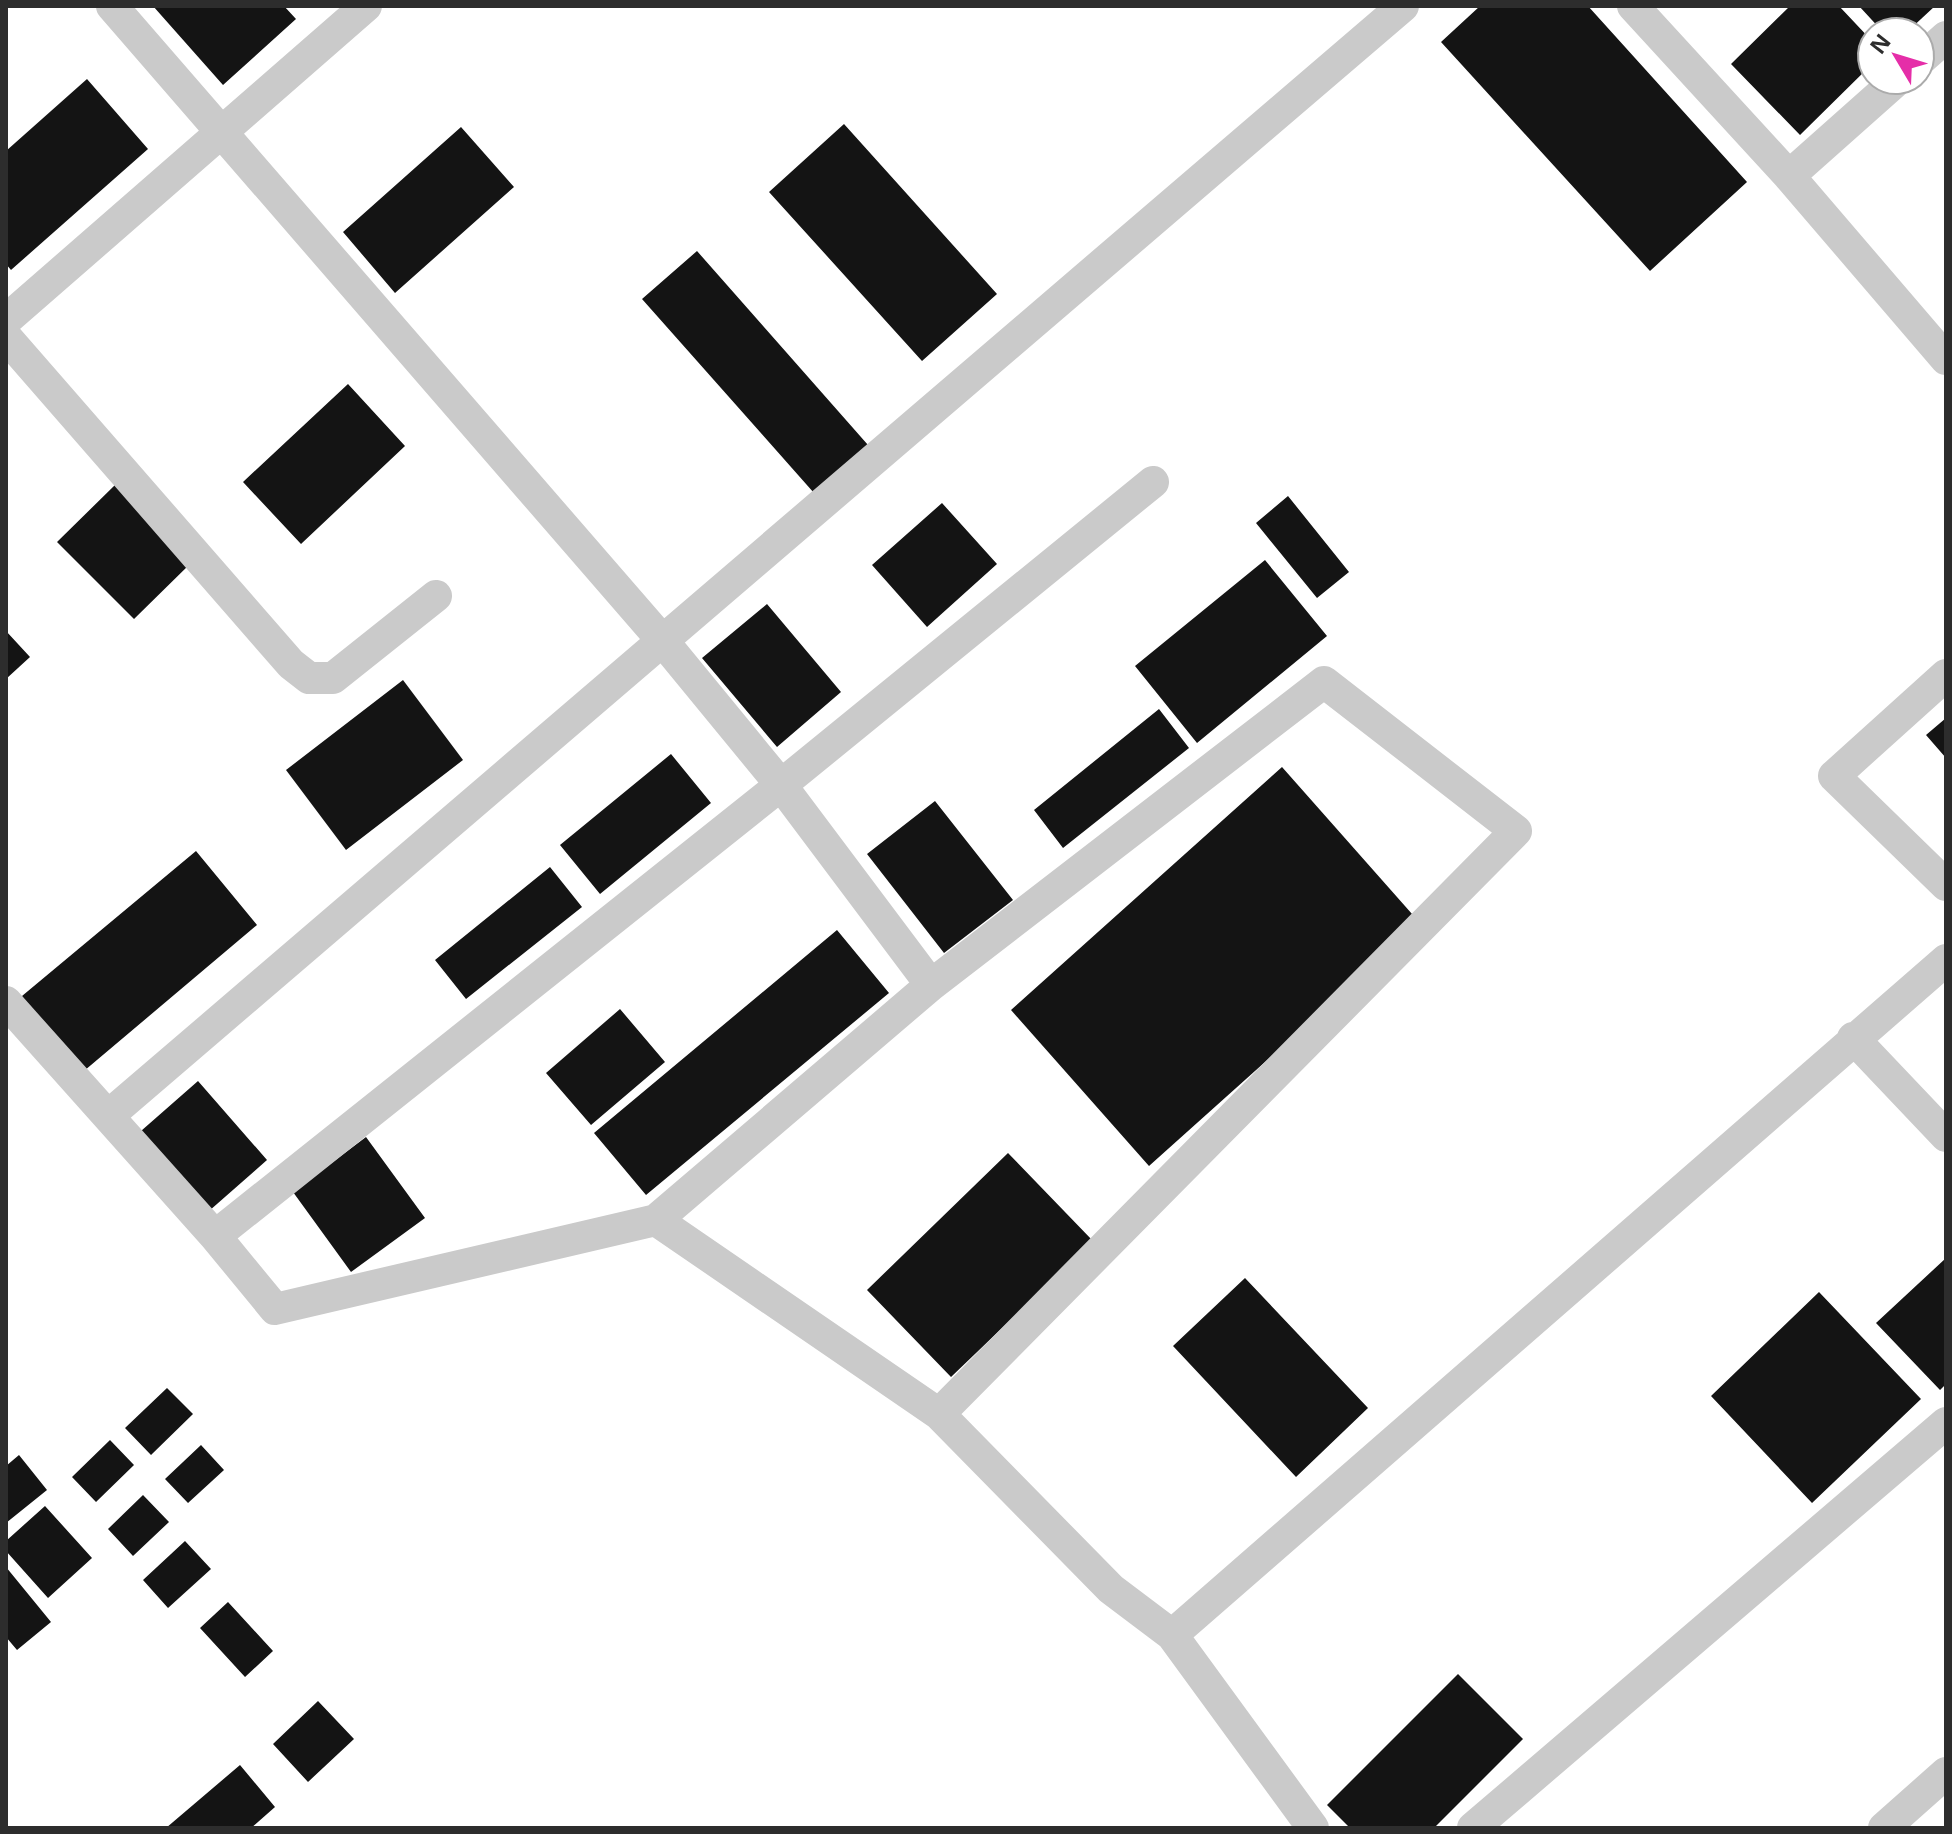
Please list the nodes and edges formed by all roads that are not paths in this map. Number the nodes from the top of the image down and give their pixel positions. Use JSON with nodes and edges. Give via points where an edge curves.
{"nodes":[{"id":1,"x":112,"y":6,"type":"edge"},
{"id":2,"x":366,"y":6,"type":"edge"},
{"id":3,"x":1403,"y":6,"type":"edge"},
{"id":4,"x":1633,"y":6,"type":"edge"},
{"id":5,"x":1879,"y":96,"type":"edge"},
{"id":6,"x":222,"y":134,"type":"junction"},
{"id":7,"x":1789,"y":176,"type":"junction"},
{"id":8,"x":6,"y":320,"type":"edge"},
{"id":9,"x":6,"y":337,"type":"edge"},
{"id":10,"x":1946,"y":359,"type":"edge"},
{"id":11,"x":1153,"y":482,"type":"dead end"},
{"id":12,"x":436,"y":596,"type":"dead end"},
{"id":13,"x":662,"y":640,"type":"junction"},
{"id":14,"x":1946,"y":675,"type":"edge"},
{"id":15,"x":781,"y":785,"type":"junction"},
{"id":16,"x":1946,"y":885,"type":"edge"},
{"id":17,"x":1946,"y":960,"type":"edge"},
{"id":18,"x":931,"y":985,"type":"junction"},
{"id":19,"x":6,"y":1002,"type":"edge"},
{"id":20,"x":1853,"y":1038,"type":"junction"},
{"id":21,"x":108,"y":1116,"type":"junction"},
{"id":22,"x":1946,"y":1136,"type":"edge"},
{"id":23,"x":656,"y":1220,"type":"junction"},
{"id":24,"x":215,"y":1236,"type":"junction"},
{"id":25,"x":939,"y":1414,"type":"junction"},
{"id":26,"x":1946,"y":1423,"type":"edge"},
{"id":27,"x":1172,"y":1635,"type":"junction"},
{"id":28,"x":1946,"y":1773,"type":"edge"},
{"id":29,"x":1313,"y":1828,"type":"edge"},
{"id":30,"x":1473,"y":1828,"type":"edge"},
{"id":31,"x":1884,"y":1828,"type":"edge"}],
"edges":[{"from":1,"to":6,"type":"street"},
{"from":2,"to":6,"type":"street"},
{"from":3,"to":13,"type":"street"},
{"from":4,"to":7,"type":"street"},
{"from":5,"to":7,"type":"street"},
{"from":6,"to":8,"type":"street"},
{"from":6,"to":13,"type":"street"},
{"from":7,"to":10,"type":"street"},
{"from":9,"to":12,"type":"street","via":[[291,664],[309,678],[333,678]]},
{"from":11,"to":15,"type":"street"},
{"from":13,"to":15,"type":"street"},
{"from":13,"to":21,"type":"street"},
{"from":14,"to":16,"type":"street","via":[[1834,776]]},
{"from":15,"to":18,"type":"street"},
{"from":15,"to":24,"type":"street"},
{"from":17,"to":20,"type":"street"},
{"from":18,"to":23,"type":"street"},
{"from":18,"to":25,"type":"street","via":[[1324,682],[1516,831]]},
{"from":19,"to":21,"type":"street"},
{"from":20,"to":22,"type":"street"},
{"from":20,"to":27,"type":"street"},
{"from":21,"to":24,"type":"street"},
{"from":23,"to":24,"type":"street","via":[[275,1309]]},
{"from":23,"to":25,"type":"street"},
{"from":25,"to":27,"type":"street","via":[[1111,1589]]},
{"from":26,"to":30,"type":"street"},
{"from":27,"to":29,"type":"street"},
{"from":28,"to":31,"type":"street"}]}
